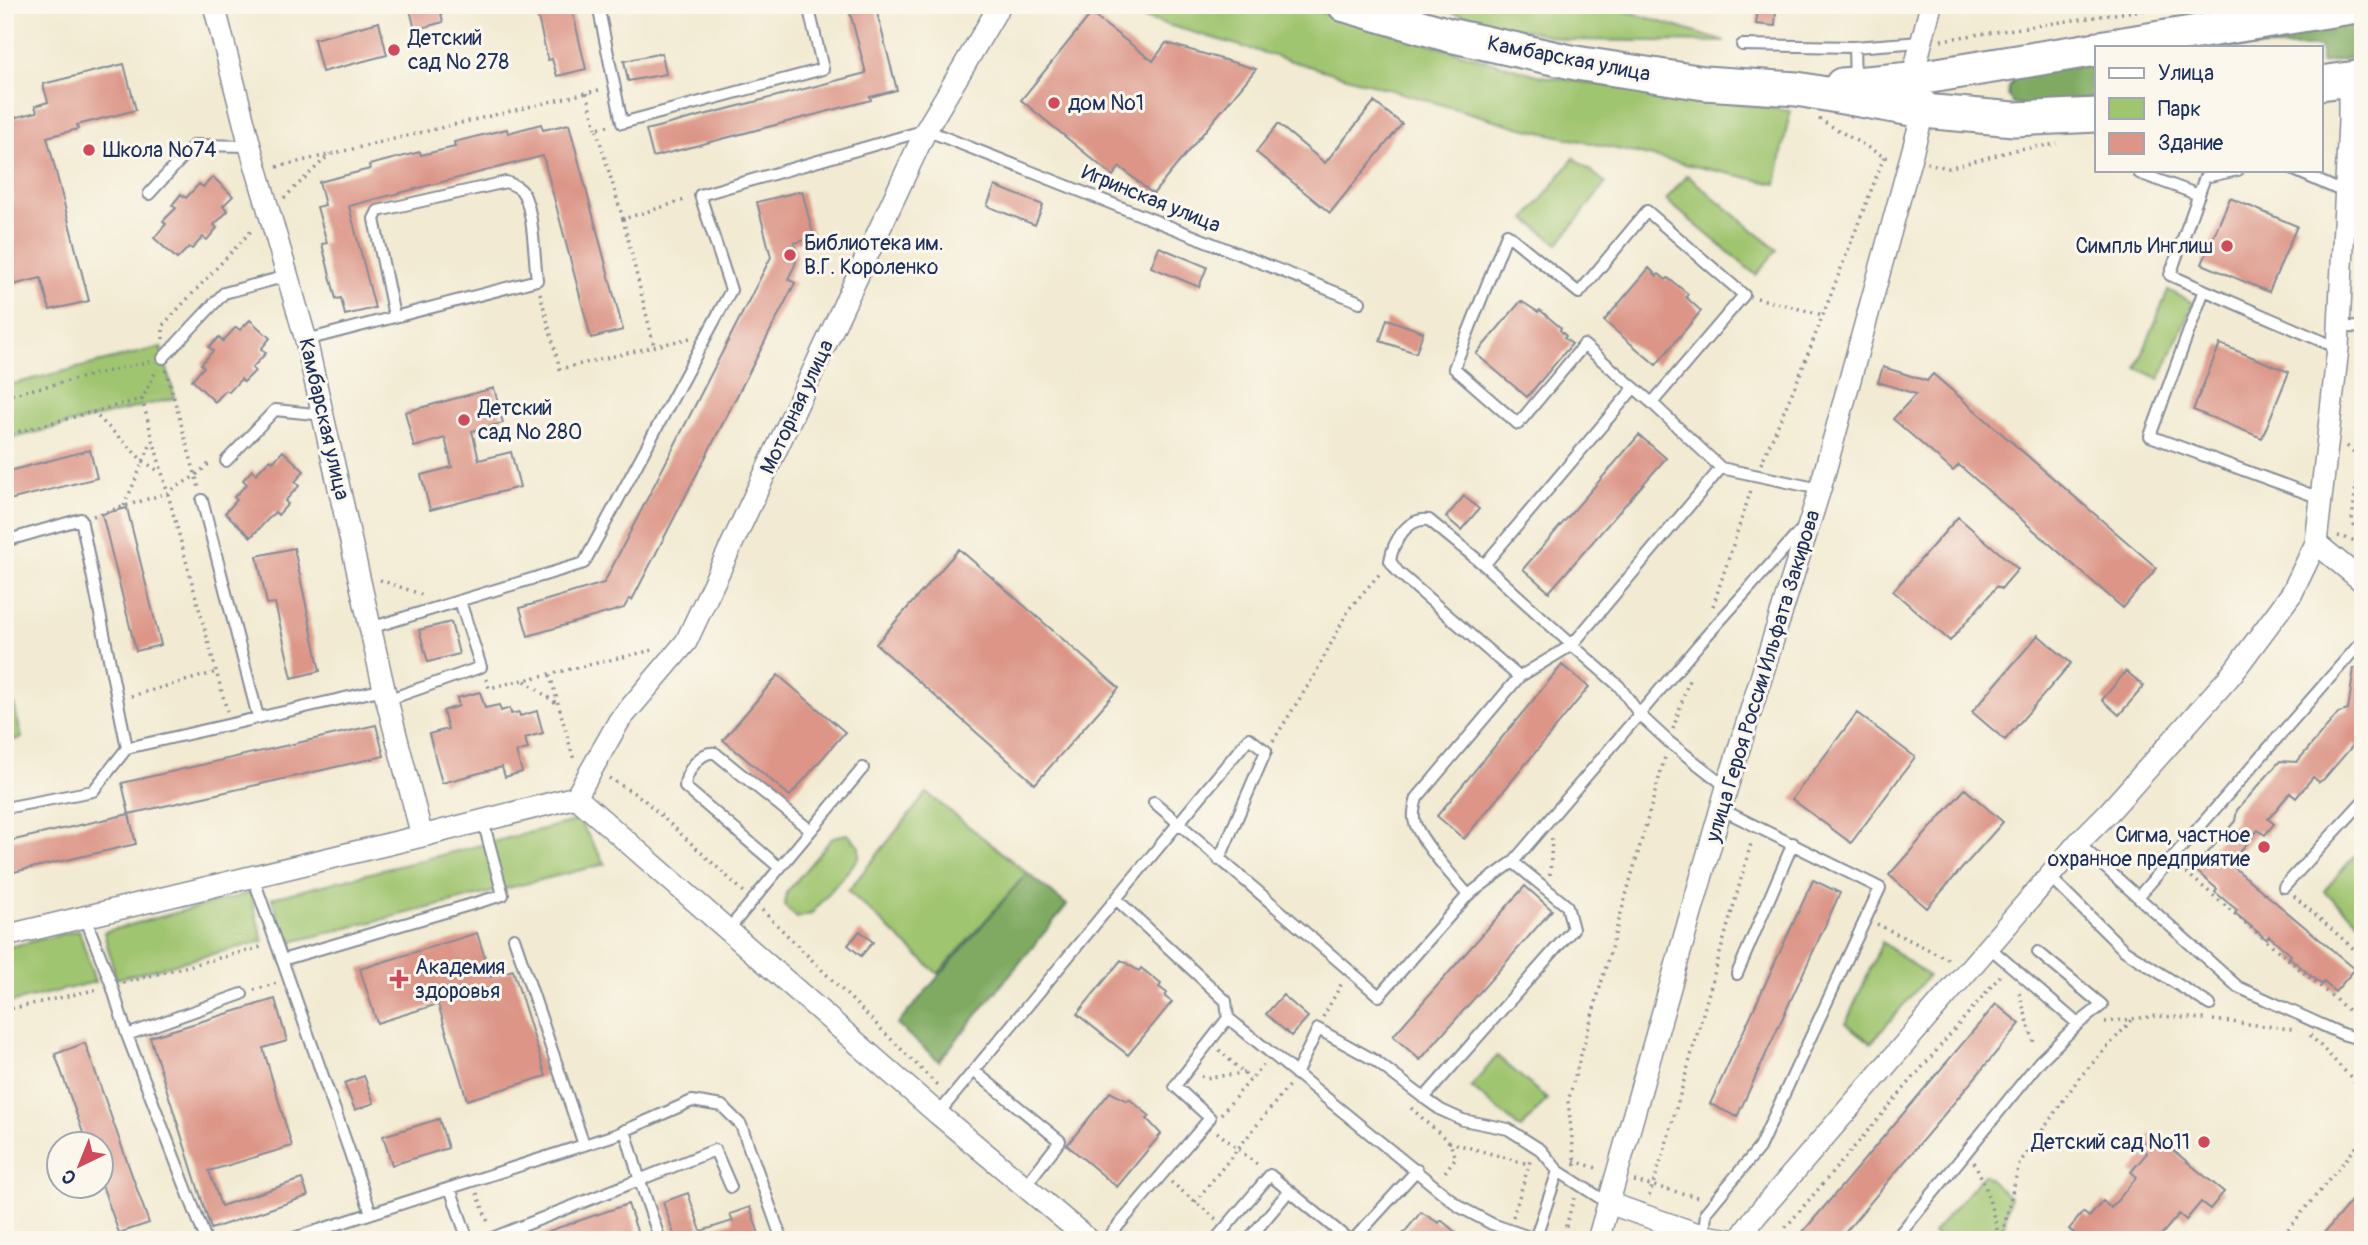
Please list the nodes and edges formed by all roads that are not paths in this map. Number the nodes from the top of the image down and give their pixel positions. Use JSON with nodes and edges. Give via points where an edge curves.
{"nodes":[{"id":1,"x":214,"y":5,"type":"edge"},
{"id":2,"x":598,"y":5,"type":"edge"},
{"id":3,"x":808,"y":5,"type":"edge"},
{"id":4,"x":1000,"y":5,"type":"edge"},
{"id":5,"x":1345,"y":5,"type":"edge"},
{"id":6,"x":1931,"y":5,"type":"edge"},
{"id":7,"x":2363,"y":5,"type":"edge"},
{"id":8,"x":1921,"y":43,"type":"junction"},
{"id":9,"x":1742,"y":45,"type":"dead end"},
{"id":10,"x":2111,"y":46,"type":"edge"},
{"id":11,"x":1854,"y":47,"type":"junction"},
{"id":12,"x":2095,"y":49,"type":"edge"},
{"id":13,"x":2024,"y":60,"type":"junction"},
{"id":14,"x":1922,"y":77,"type":"junction"},
{"id":15,"x":2344,"y":80,"type":"edge"},
{"id":16,"x":1855,"y":84,"type":"junction"},
{"id":17,"x":1806,"y":103,"type":"junction"},
{"id":18,"x":1923,"y":111,"type":"junction"},
{"id":19,"x":2095,"y":115,"type":"edge"},
{"id":20,"x":2014,"y":119,"type":"junction"},
{"id":21,"x":2356,"y":123,"type":"edge"},
{"id":22,"x":926,"y":130,"type":"junction"},
{"id":23,"x":250,"y":146,"type":"junction"},
{"id":24,"x":2229,"y":172,"type":"edge"},
{"id":25,"x":2299,"y":172,"type":"edge"},
{"id":26,"x":2139,"y":173,"type":"dead end"},
{"id":27,"x":2346,"y":193,"type":"junction"},
{"id":28,"x":149,"y":194,"type":"dead end"},
{"id":29,"x":2199,"y":195,"type":"junction"},
{"id":30,"x":287,"y":276,"type":"junction"},
{"id":31,"x":2204,"y":290,"type":"junction"},
{"id":32,"x":1360,"y":302,"type":"dead end"},
{"id":33,"x":394,"y":316,"type":"junction"},
{"id":34,"x":2339,"y":326,"type":"junction"},
{"id":35,"x":2363,"y":328,"type":"edge"},
{"id":36,"x":306,"y":340,"type":"junction"},
{"id":37,"x":2338,"y":348,"type":"junction"},
{"id":38,"x":163,"y":358,"type":"road end"},
{"id":39,"x":1633,"y":389,"type":"junction"},
{"id":40,"x":1651,"y":403,"type":"junction"},
{"id":41,"x":324,"y":415,"type":"junction"},
{"id":42,"x":226,"y":461,"type":"road end"},
{"id":43,"x":1721,"y":468,"type":"junction"},
{"id":44,"x":1820,"y":488,"type":"junction"},
{"id":45,"x":2320,"y":498,"type":"junction"},
{"id":46,"x":202,"y":500,"type":"road end"},
{"id":47,"x":1811,"y":519,"type":"junction"},
{"id":48,"x":5,"y":541,"type":"edge"},
{"id":49,"x":2316,"y":543,"type":"junction"},
{"id":50,"x":1484,"y":565,"type":"junction"},
{"id":51,"x":2363,"y":582,"type":"edge"},
{"id":52,"x":455,"y":603,"type":"junction"},
{"id":53,"x":370,"y":628,"type":"junction"},
{"id":54,"x":2363,"y":640,"type":"edge"},
{"id":55,"x":1572,"y":645,"type":"junction"},
{"id":56,"x":1519,"y":677,"type":"junction"},
{"id":57,"x":385,"y":695,"type":"junction"},
{"id":58,"x":1640,"y":715,"type":"junction"},
{"id":59,"x":258,"y":716,"type":"junction"},
{"id":60,"x":127,"y":748,"type":"junction"},
{"id":61,"x":863,"y":768,"type":"dead end"},
{"id":62,"x":1727,"y":788,"type":"junction"},
{"id":63,"x":576,"y":797,"type":"junction"},
{"id":64,"x":2363,"y":801,"type":"edge"},
{"id":65,"x":1154,"y":802,"type":"dead end"},
{"id":66,"x":5,"y":808,"type":"edge"},
{"id":67,"x":1721,"y":809,"type":"junction"},
{"id":68,"x":483,"y":821,"type":"junction"},
{"id":69,"x":1176,"y":824,"type":"junction"},
{"id":70,"x":810,"y":831,"type":"junction"},
{"id":71,"x":422,"y":836,"type":"junction"},
{"id":72,"x":1793,"y":843,"type":"junction"},
{"id":73,"x":2078,"y":843,"type":"junction"},
{"id":74,"x":1219,"y":860,"type":"junction"},
{"id":75,"x":1513,"y":862,"type":"junction"},
{"id":76,"x":780,"y":868,"type":"junction"},
{"id":77,"x":2049,"y":876,"type":"junction"},
{"id":78,"x":253,"y":877,"type":"junction"},
{"id":79,"x":2284,"y":887,"type":"road end"},
{"id":80,"x":1468,"y":895,"type":"junction"},
{"id":81,"x":2138,"y":897,"type":"junction"},
{"id":82,"x":1117,"y":900,"type":"junction"},
{"id":83,"x":85,"y":917,"type":"junction"},
{"id":84,"x":728,"y":930,"type":"junction"},
{"id":85,"x":5,"y":936,"type":"edge"},
{"id":86,"x":514,"y":938,"type":"dead end"},
{"id":87,"x":1989,"y":947,"type":"junction"},
{"id":88,"x":2038,"y":952,"type":"dead end"},
{"id":89,"x":282,"y":960,"type":"junction"},
{"id":90,"x":1737,"y":974,"type":"dead end"},
{"id":91,"x":242,"y":994,"type":"road end"},
{"id":92,"x":2210,"y":1005,"type":"dead end"},
{"id":93,"x":1228,"y":1018,"type":"junction"},
{"id":94,"x":2078,"y":1024,"type":"junction"},
{"id":95,"x":127,"y":1035,"type":"junction"},
{"id":96,"x":2363,"y":1040,"type":"edge"},
{"id":97,"x":974,"y":1071,"type":"junction"},
{"id":98,"x":1296,"y":1074,"type":"junction"},
{"id":99,"x":1424,"y":1098,"type":"junction"},
{"id":100,"x":945,"y":1107,"type":"junction"},
{"id":101,"x":625,"y":1130,"type":"junction"},
{"id":102,"x":583,"y":1145,"type":"junction"},
{"id":103,"x":1417,"y":1170,"type":"junction"},
{"id":104,"x":1558,"y":1171,"type":"junction"},
{"id":105,"x":640,"y":1181,"type":"junction"},
{"id":106,"x":731,"y":1186,"type":"dead end"},
{"id":107,"x":1025,"y":1186,"type":"junction"},
{"id":108,"x":450,"y":1188,"type":"junction"},
{"id":109,"x":1289,"y":1191,"type":"junction"},
{"id":110,"x":1608,"y":1203,"type":"junction"},
{"id":111,"x":371,"y":1213,"type":"junction"},
{"id":112,"x":490,"y":1238,"type":"edge"},
{"id":113,"x":1704,"y":1238,"type":"edge"},
{"id":114,"x":1535,"y":1239,"type":"edge"},
{"id":115,"x":206,"y":1240,"type":"edge"},
{"id":116,"x":288,"y":1240,"type":"edge"},
{"id":117,"x":468,"y":1240,"type":"edge"},
{"id":118,"x":660,"y":1240,"type":"edge"},
{"id":119,"x":782,"y":1240,"type":"edge"},
{"id":120,"x":1089,"y":1240,"type":"edge"},
{"id":121,"x":1107,"y":1240,"type":"edge"},
{"id":122,"x":1215,"y":1240,"type":"edge"},
{"id":123,"x":1248,"y":1240,"type":"edge"},
{"id":124,"x":1351,"y":1240,"type":"edge"},
{"id":125,"x":1598,"y":1240,"type":"edge"},
{"id":126,"x":1730,"y":1240,"type":"edge"},
{"id":127,"x":1739,"y":1240,"type":"edge"},
{"id":128,"x":1895,"y":1240,"type":"edge"}],
"edges":[{"from":1,"to":23,"type":"street","name":"Камбарская улица"},
{"from":2,"to":3,"type":"lane","via":[[622,123],[823,69]]},
{"from":4,"to":22,"type":"street","name":"Моторная улица"},
{"from":5,"to":17,"type":"main road","name":"Камбарская улица","via":[[1449,35],[1576,63]]},
{"from":6,"to":8,"type":"street","name":"улица Героя России Ильфата Закирова"},
{"from":7,"to":10,"type":"main road"},
{"from":8,"to":11,"type":"lane"},
{"from":8,"to":14,"type":"street","name":"улица Героя России Ильфата Закирова"},
{"from":9,"to":11,"type":"lane"},
{"from":11,"to":16,"type":"lane"},
{"from":12,"to":13,"type":"main road","name":"Камбарская улица"},
{"from":13,"to":14,"type":"main road","name":"Камбарская улица"},
{"from":13,"to":20,"type":"main road","via":[[2004,81],[1998,101]]},
{"from":14,"to":16,"type":"main road","name":"Камбарская улица"},
{"from":14,"to":18,"type":"street","name":"улица Героя России Ильфата Закирова"},
{"from":15,"to":21,"type":"street"},
{"from":16,"to":17,"type":"main road","name":"Камбарская улица"},
{"from":17,"to":18,"type":"main road","name":"Камбарская улица"},
{"from":18,"to":20,"type":"main road","name":"Камбарская улица"},
{"from":18,"to":44,"type":"street","name":"улица Героя России Ильфата Закирова"},
{"from":19,"to":20,"type":"main road","name":"Камбарская улица"},
{"from":21,"to":27,"type":"street"},
{"from":22,"to":32,"type":"lane","name":"Игринская улица"},
{"from":22,"to":52,"type":"lane","via":[[700,195],[730,290],[584,563]]},
{"from":22,"to":63,"type":"street","name":"Моторная улица","via":[[686,642],[619,721]]},
{"from":23,"to":28,"type":"lane","via":[[194,145]]},
{"from":23,"to":30,"type":"street","name":"Камбарская улица"},
{"from":24,"to":29,"type":"lane","via":[[2205,177]]},
{"from":25,"to":27,"type":"lane"},
{"from":26,"to":29,"type":"lane"},
{"from":27,"to":34,"type":"street"},
{"from":29,"to":31,"type":"lane","via":[[2170,275]]},
{"from":30,"to":36,"type":"street","name":"Камбарская улица"},
{"from":30,"to":38,"type":"lane","via":[[223,293]]},
{"from":31,"to":37,"type":"lane"},
{"from":31,"to":45,"type":"lane","via":[[2150,436]]},
{"from":33,"to":33,"type":"lane","via":[[537,280],[528,207],[518,187],[506,182],[378,211],[373,219]]},
{"from":33,"to":36,"type":"lane"},
{"from":34,"to":35,"type":"lane"},
{"from":34,"to":37,"type":"street"},
{"from":36,"to":41,"type":"street","name":"Камбарская улица"},
{"from":37,"to":45,"type":"street"},
{"from":39,"to":40,"type":"lane"},
{"from":39,"to":40,"type":"lane","via":[[1584,345],[1518,424],[1454,368],[1507,234],[1579,293],[1647,211],[1744,295]]},
{"from":39,"to":50,"type":"lane"},
{"from":40,"to":43,"type":"lane"},
{"from":41,"to":42,"type":"lane","via":[[275,410]]},
{"from":41,"to":53,"type":"street","name":"Камбарская улица"},
{"from":43,"to":44,"type":"lane"},
{"from":43,"to":55,"type":"lane"},
{"from":44,"to":47,"type":"street","name":"улица Героя России Ильфата Закирова"},
{"from":45,"to":49,"type":"street"},
{"from":46,"to":59,"type":"lane"},
{"from":47,"to":58,"type":"lane"},
{"from":47,"to":62,"type":"street","name":"улица Героя России Ильфата Закирова"},
{"from":48,"to":60,"type":"lane","via":[[81,519]]},
{"from":49,"to":51,"type":"street"},
{"from":49,"to":73,"type":"street","via":[[2292,593],[2231,675]]},
{"from":50,"to":55,"type":"lane"},
{"from":50,"to":56,"type":"lane","via":[[1422,519],[1407,527],[1390,561]]},
{"from":52,"to":53,"type":"lane"},
{"from":52,"to":57,"type":"lane","via":[[481,667]]},
{"from":53,"to":57,"type":"street","name":"Камбарская улица"},
{"from":54,"to":81,"type":"lane"},
{"from":55,"to":56,"type":"lane"},
{"from":55,"to":58,"type":"lane","via":[[1619,686]]},
{"from":56,"to":80,"type":"lane","via":[[1428,783],[1414,808],[1414,822],[1422,835]]},
{"from":57,"to":59,"type":"lane"},
{"from":57,"to":71,"type":"street","name":"Камбарская улица"},
{"from":58,"to":62,"type":"lane"},
{"from":58,"to":75,"type":"lane"},
{"from":59,"to":60,"type":"lane"},
{"from":60,"to":66,"type":"lane","via":[[93,790]]},
{"from":61,"to":70,"type":"lane"},
{"from":62,"to":67,"type":"street","name":"улица Героя России Ильфата Закирова"},
{"from":63,"to":68,"type":"street"},
{"from":63,"to":84,"type":"street"},
{"from":64,"to":79,"type":"lane"},
{"from":65,"to":69,"type":"lane"},
{"from":67,"to":72,"type":"lane"},
{"from":67,"to":110,"type":"street","name":"улица Героя России Ильфата Закирова"},
{"from":68,"to":71,"type":"street"},
{"from":68,"to":89,"type":"lane","via":[[503,895]]},
{"from":69,"to":74,"type":"lane"},
{"from":69,"to":74,"type":"lane","via":[[1249,738],[1266,751]]},
{"from":69,"to":82,"type":"lane"},
{"from":70,"to":76,"type":"lane"},
{"from":70,"to":76,"type":"lane","via":[[715,752],[699,759],[685,787]]},
{"from":71,"to":78,"type":"street"},
{"from":72,"to":90,"type":"lane"},
{"from":72,"to":113,"type":"lane","via":[[1880,888],[1759,1148],[1706,1212]]},
{"from":73,"to":77,"type":"street"},
{"from":73,"to":81,"type":"lane"},
{"from":74,"to":80,"type":"lane","via":[[1379,996]]},
{"from":75,"to":80,"type":"lane"},
{"from":75,"to":99,"type":"lane","via":[[1567,906],[1573,929]]},
{"from":76,"to":84,"type":"lane"},
{"from":77,"to":87,"type":"street"},
{"from":77,"to":92,"type":"lane","via":[[2124,950]]},
{"from":78,"to":83,"type":"street"},
{"from":78,"to":89,"type":"lane"},
{"from":81,"to":96,"type":"lane","via":[[2238,987]]},
{"from":82,"to":93,"type":"lane","via":[[1226,1001]]},
{"from":82,"to":97,"type":"lane"},
{"from":83,"to":85,"type":"street"},
{"from":83,"to":95,"type":"lane"},
{"from":84,"to":100,"type":"street"},
{"from":86,"to":102,"type":"lane"},
{"from":87,"to":94,"type":"lane"},
{"from":87,"to":127,"type":"street"},
{"from":88,"to":94,"type":"lane","via":[[2102,1005]]},
{"from":89,"to":111,"type":"lane"},
{"from":91,"to":95,"type":"lane"},
{"from":93,"to":98,"type":"lane"},
{"from":93,"to":121,"type":"lane","via":[[1175,1086],[1210,1118],[1209,1125]]},
{"from":94,"to":128,"type":"lane","via":[[2040,1060]]},
{"from":95,"to":115,"type":"lane"},
{"from":97,"to":100,"type":"lane"},
{"from":97,"to":107,"type":"lane","via":[[1060,1141]]},
{"from":98,"to":99,"type":"lane","via":[[1318,1029],[1374,1060]]},
{"from":98,"to":103,"type":"lane"},
{"from":99,"to":104,"type":"lane","via":[[1463,1121],[1508,1129],[1541,1150]]},
{"from":100,"to":107,"type":"street"},
{"from":101,"to":102,"type":"lane"},
{"from":101,"to":105,"type":"lane"},
{"from":101,"to":119,"type":"lane","via":[[692,1101],[728,1109],[747,1137]]},
{"from":102,"to":108,"type":"lane"},
{"from":103,"to":114,"type":"lane","via":[[1460,1207]]},
{"from":103,"to":124,"type":"lane"},
{"from":104,"to":110,"type":"lane"},
{"from":104,"to":114,"type":"lane"},
{"from":105,"to":106,"type":"lane","via":[[715,1150]]},
{"from":105,"to":112,"type":"lane"},
{"from":105,"to":118,"type":"lane"},
{"from":107,"to":120,"type":"street"},
{"from":108,"to":111,"type":"lane"},
{"from":108,"to":117,"type":"lane"},
{"from":109,"to":122,"type":"lane","via":[[1270,1175]]},
{"from":109,"to":123,"type":"lane"},
{"from":109,"to":124,"type":"lane"},
{"from":110,"to":113,"type":"street"},
{"from":110,"to":125,"type":"street","name":"улица Героя России Ильфата Закирова"},
{"from":111,"to":116,"type":"lane"},
{"from":113,"to":126,"type":"street"}]}
